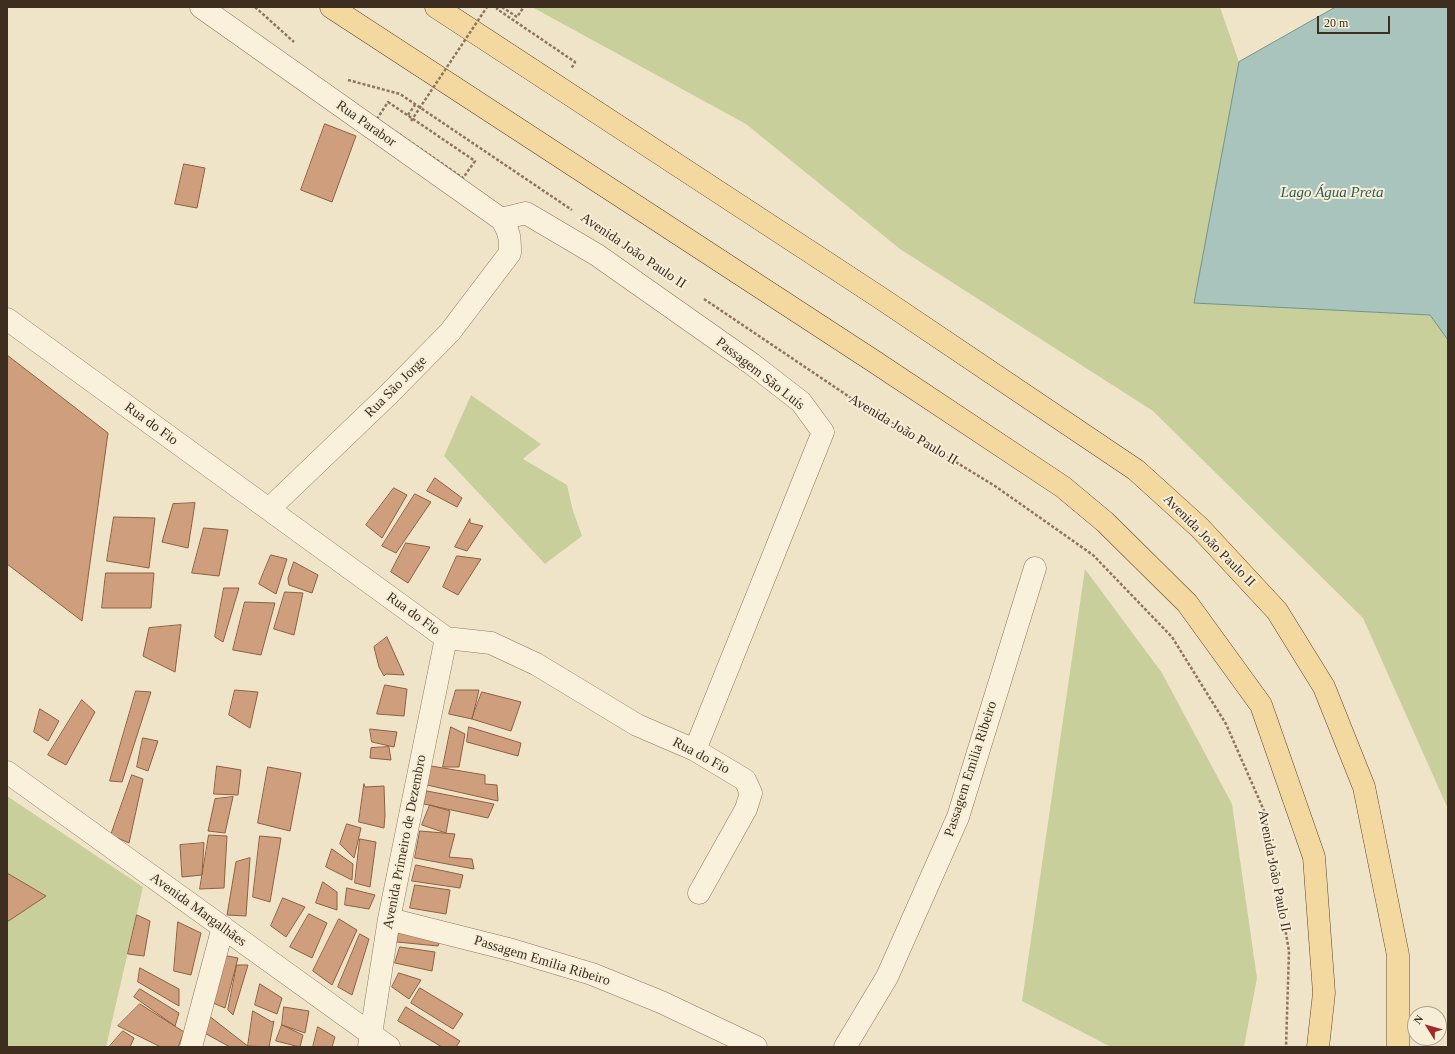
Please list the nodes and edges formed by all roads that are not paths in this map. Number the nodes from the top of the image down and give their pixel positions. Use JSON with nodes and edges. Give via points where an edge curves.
{"nodes":[{"id":1,"x":201,"y":7,"type":"edge"},
{"id":2,"x":331,"y":7,"type":"edge"},
{"id":3,"x":436,"y":7,"type":"edge"},
{"id":4,"x":502,"y":219,"type":"junction"},
{"id":5,"x":7,"y":319,"type":"edge"},
{"id":6,"x":269,"y":509,"type":"junction"},
{"id":7,"x":1034,"y":568,"type":"dead end"},
{"id":8,"x":446,"y":638,"type":"junction"},
{"id":9,"x":694,"y":750,"type":"junction"},
{"id":10,"x":7,"y":772,"type":"edge"},
{"id":11,"x":699,"y":893,"type":"dead end"},
{"id":12,"x":388,"y":919,"type":"junction"},
{"id":13,"x":223,"y":927,"type":"junction"},
{"id":14,"x":370,"y":1041,"type":"edge"},
{"id":15,"x":191,"y":1047,"type":"edge"},
{"id":16,"x":389,"y":1047,"type":"edge"},
{"id":17,"x":756,"y":1047,"type":"edge"},
{"id":18,"x":845,"y":1047,"type":"edge"},
{"id":19,"x":1318,"y":1047,"type":"edge"},
{"id":20,"x":1398,"y":1047,"type":"edge"}],
"edges":[{"from":1,"to":4,"type":"street","name":"Rua Parabor"},
{"from":2,"to":19,"type":"main road","via":[[1063,487],[1105,522],[1187,602],[1261,705],[1314,857],[1324,993]]},
{"from":3,"to":20,"type":"main road","name":"Avenida João Paulo II","via":[[876,295],[1136,470],[1200,528],[1277,610],[1324,687],[1364,787],[1398,955]]},
{"from":4,"to":6,"type":"street","name":"Rua São Jorge","via":[[510,237],[510,253],[450,332]]},
{"from":4,"to":9,"type":"street","name":"Passagem São Luís","via":[[526,213],[597,255],[752,364],[801,402],[823,432]]},
{"from":5,"to":6,"type":"street","name":"Rua do Fio"},
{"from":6,"to":8,"type":"street","name":"Rua do Fio"},
{"from":7,"to":18,"type":"street","name":"Passagem Emilia Ribeiro","via":[[958,817],[887,977]]},
{"from":8,"to":9,"type":"street","name":"Rua do Fio","via":[[491,643],[536,664],[637,725]]},
{"from":8,"to":12,"type":"street","name":"Avenida Primeiro de Dezembro"},
{"from":9,"to":11,"type":"street","name":"Rua do Fio","via":[[745,780],[751,793],[746,809]]},
{"from":10,"to":13,"type":"street","name":"Avenida Margalhães"},
{"from":12,"to":14,"type":"street","name":"Avenida Primeiro de Dezembro"},
{"from":12,"to":17,"type":"street","name":"Passagem Emilia Ribeiro","via":[[512,950],[592,974],[661,1002]]},
{"from":13,"to":14,"type":"street","name":"Avenida Margalhães"},
{"from":13,"to":15,"type":"street"},
{"from":14,"to":16,"type":"street","name":"Avenida Margalhães"}]}
